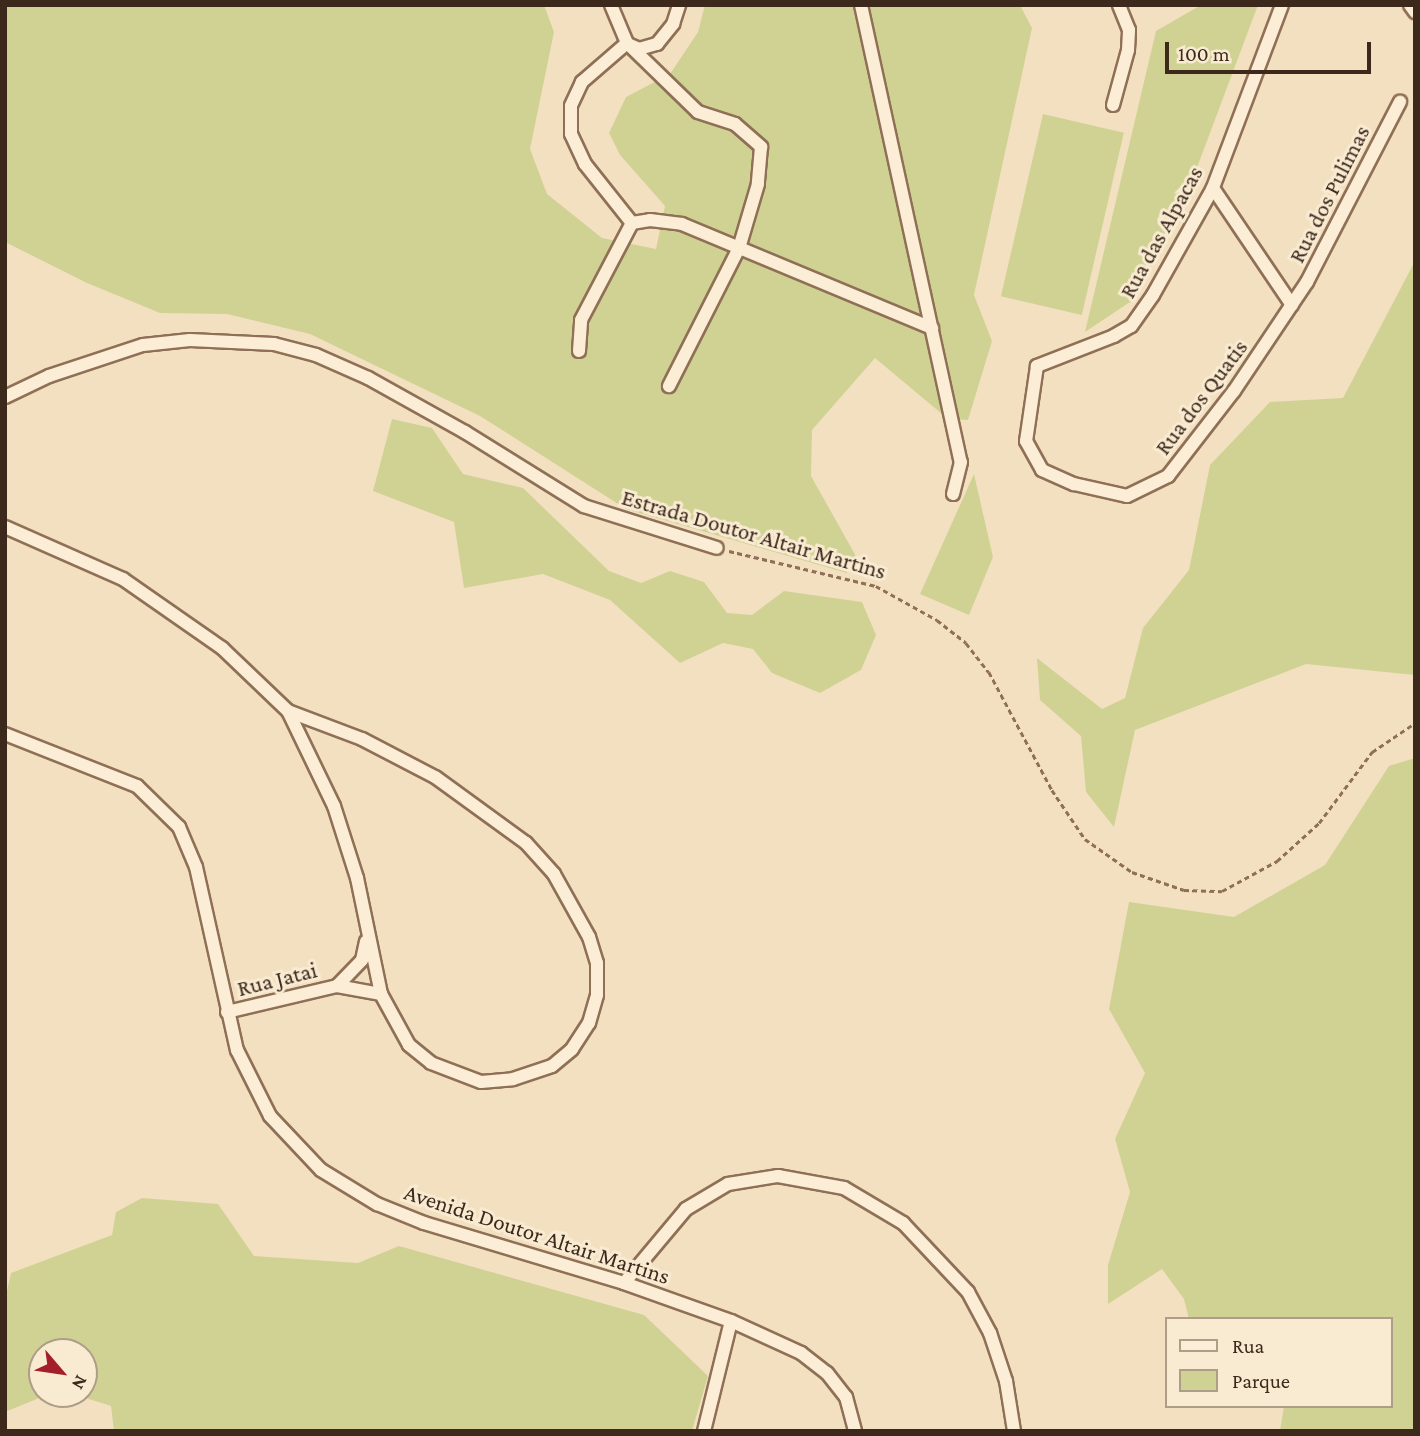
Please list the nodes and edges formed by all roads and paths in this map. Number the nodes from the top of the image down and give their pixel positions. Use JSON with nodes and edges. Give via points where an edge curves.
{"nodes":[{"id":1,"x":611,"y":5,"type":"edge"},
{"id":2,"x":680,"y":5,"type":"edge"},
{"id":3,"x":861,"y":5,"type":"edge"},
{"id":4,"x":1119,"y":5,"type":"edge"},
{"id":5,"x":1282,"y":5,"type":"edge"},
{"id":6,"x":1410,"y":5,"type":"edge"},
{"id":7,"x":1415,"y":12,"type":"edge"},
{"id":8,"x":627,"y":43,"type":"junction"},
{"id":9,"x":1400,"y":102,"type":"dead end"},
{"id":10,"x":1114,"y":105,"type":"dead end"},
{"id":11,"x":1213,"y":188,"type":"junction"},
{"id":12,"x":632,"y":223,"type":"junction"},
{"id":13,"x":739,"y":248,"type":"junction"},
{"id":14,"x":1292,"y":305,"type":"junction"},
{"id":15,"x":932,"y":328,"type":"junction"},
{"id":16,"x":579,"y":351,"type":"dead end"},
{"id":17,"x":670,"y":386,"type":"dead end"},
{"id":18,"x":5,"y":397,"type":"edge"},
{"id":19,"x":1026,"y":424,"type":"joint"},
{"id":20,"x":953,"y":494,"type":"dead end"},
{"id":21,"x":5,"y":527,"type":"edge"},
{"id":22,"x":717,"y":548,"type":"joint"},
{"id":23,"x":288,"y":711,"type":"junction"},
{"id":24,"x":1415,"y":723,"type":"edge"},
{"id":25,"x":5,"y":734,"type":"edge"},
{"id":26,"x":367,"y":934,"type":"junction"},
{"id":27,"x":337,"y":986,"type":"junction"},
{"id":28,"x":381,"y":994,"type":"junction"},
{"id":29,"x":226,"y":1012,"type":"junction"},
{"id":30,"x":624,"y":1283,"type":"junction"},
{"id":31,"x":731,"y":1321,"type":"junction"},
{"id":32,"x":704,"y":1431,"type":"edge"},
{"id":33,"x":855,"y":1431,"type":"edge"},
{"id":34,"x":1014,"y":1431,"type":"edge"}],
"edges":[{"from":1,"to":8,"type":"street"},
{"from":2,"to":8,"type":"street","via":[[673,24],[657,44],[639,49]]},
{"from":3,"to":15,"type":"street"},
{"from":4,"to":10,"type":"street","via":[[1129,30]]},
{"from":5,"to":11,"type":"street","name":"Rua das Alpacas"},
{"from":6,"to":7,"type":"street"},
{"from":8,"to":12,"type":"street","via":[[582,82],[571,106],[571,134],[585,164]]},
{"from":8,"to":13,"type":"street","via":[[698,112],[735,124],[761,147],[758,184]]},
{"from":9,"to":14,"type":"street","name":"Rua dos Pulimas","via":[[1326,250]]},
{"from":11,"to":14,"type":"street"},
{"from":11,"to":19,"type":"street","name":"Rua das Alpacas","via":[[1167,274],[1131,326],[1095,346],[1037,366]]},
{"from":12,"to":13,"type":"street","via":[[682,224]]},
{"from":12,"to":16,"type":"street","via":[[581,320]]},
{"from":13,"to":15,"type":"street"},
{"from":13,"to":17,"type":"street"},
{"from":14,"to":19,"type":"street","name":"Rua dos Quatis","via":[[1193,447],[1151,488],[1127,496],[1056,476],[1033,459]]},
{"from":15,"to":20,"type":"street","via":[[961,462]]},
{"from":18,"to":22,"type":"street","name":"Estrada Doutor Altair Martins","via":[[50,376],[143,345],[190,340],[274,344],[316,355],[368,378],[584,506]]},
{"from":21,"to":23,"type":"street","via":[[123,579],[222,648]]},
{"from":22,"to":24,"type":"path","name":"Estrada Doutor Altair Martins","via":[[876,586],[937,620],[966,643],[989,672],[1052,790],[1085,839],[1132,872],[1184,890],[1222,891],[1277,861],[1319,823],[1371,752]]},
{"from":23,"to":26,"type":"street","via":[[334,806],[357,878]]},
{"from":23,"to":28,"type":"street","via":[[397,755],[478,804],[526,843],[554,874],[589,937],[597,963],[595,1004],[572,1049],[552,1066],[513,1079],[481,1082],[431,1063],[398,1032]]},
{"from":25,"to":29,"type":"street","name":"Avenida Doutor Altair Martins","via":[[138,786],[179,827],[196,867]]},
{"from":26,"to":27,"type":"street","name":"Rua Jatai","via":[[362,960]]},
{"from":26,"to":28,"type":"street"},
{"from":27,"to":28,"type":"street","name":"Rua Jatai"},
{"from":27,"to":29,"type":"street","name":"Rua Jatai"},
{"from":29,"to":30,"type":"street","name":"Avenida Doutor Altair Martins","via":[[237,1049],[270,1116],[321,1170],[377,1204],[424,1223]]},
{"from":30,"to":31,"type":"street","name":"Avenida Doutor Altair Martins"},
{"from":30,"to":34,"type":"street","via":[[686,1209],[728,1184],[778,1176],[844,1188],[903,1223],[968,1292],[990,1333],[1006,1381]]},
{"from":31,"to":32,"type":"street"},
{"from":31,"to":33,"type":"street","name":"Avenida Doutor Altair Martins","via":[[801,1353],[827,1373],[846,1396]]}]}
